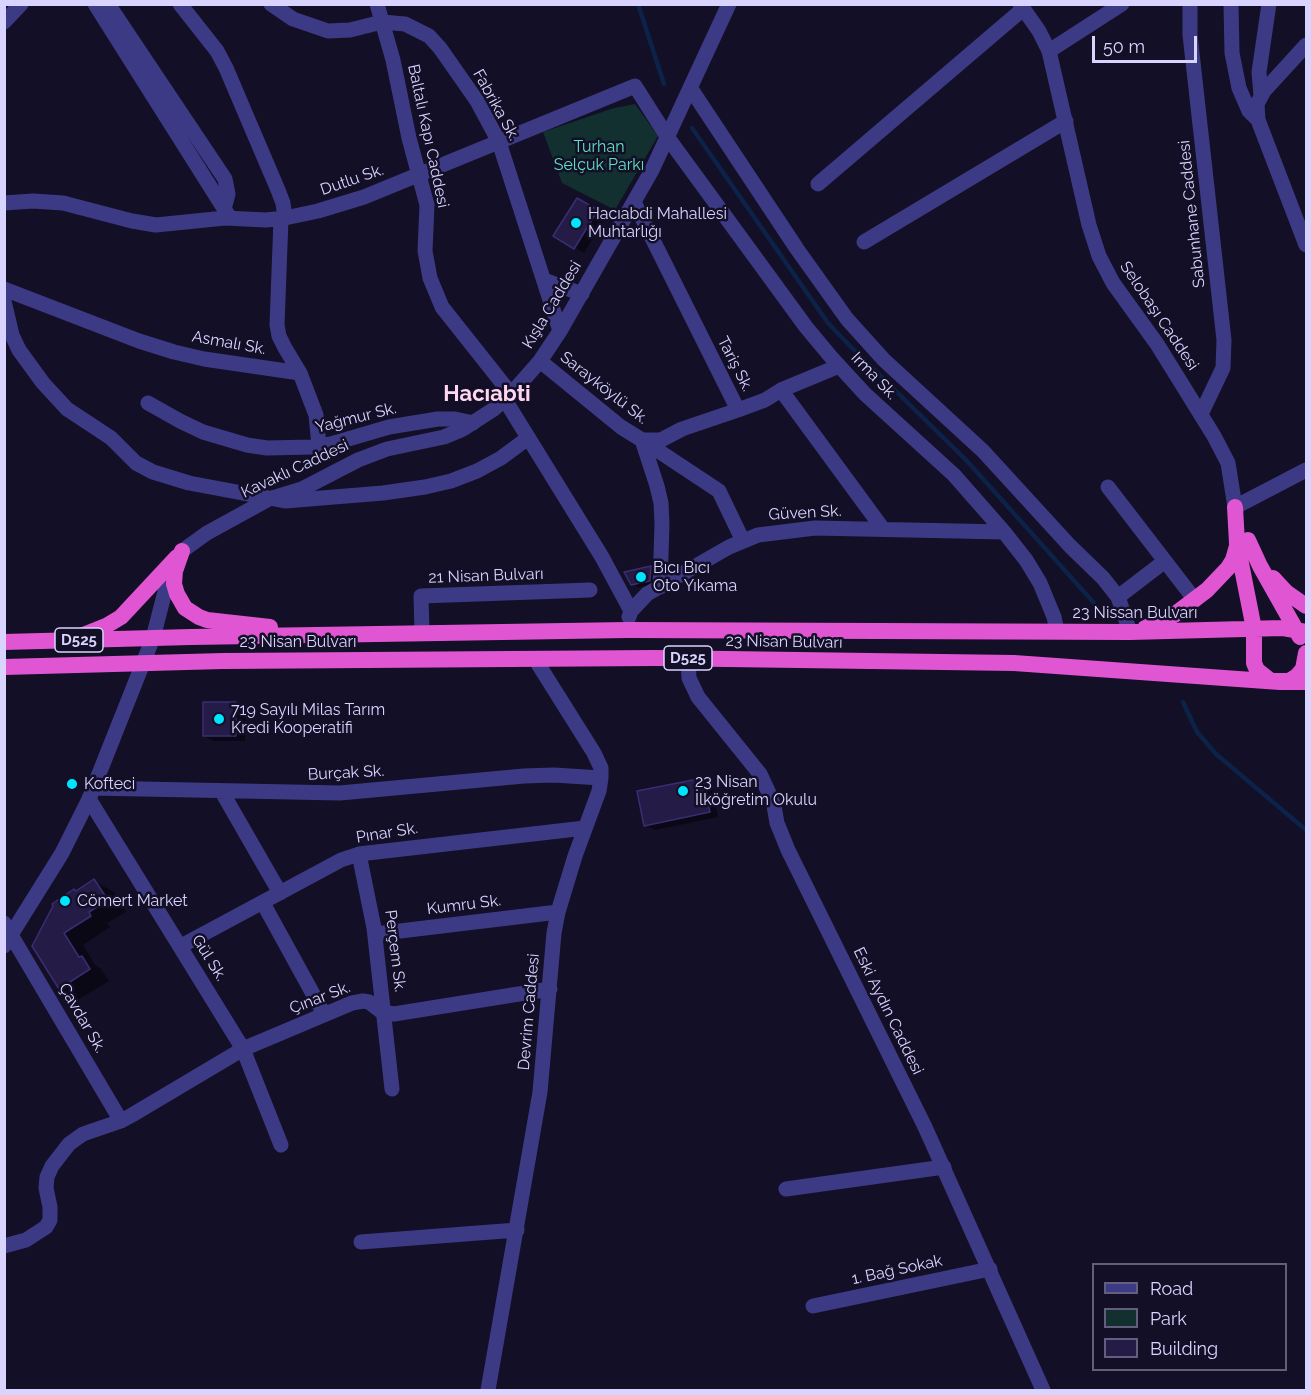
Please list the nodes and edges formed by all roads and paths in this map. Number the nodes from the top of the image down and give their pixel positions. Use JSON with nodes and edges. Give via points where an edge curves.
{"nodes":[{"id":1,"x":21,"y":4,"type":"edge"},
{"id":2,"x":95,"y":4,"type":"edge"},
{"id":3,"x":108,"y":4,"type":"edge"},
{"id":4,"x":180,"y":4,"type":"edge"},
{"id":5,"x":271,"y":4,"type":"edge"},
{"id":6,"x":377,"y":4,"type":"edge"},
{"id":7,"x":729,"y":4,"type":"edge"},
{"id":8,"x":1122,"y":4,"type":"edge"},
{"id":9,"x":1190,"y":4,"type":"edge"},
{"id":10,"x":1231,"y":4,"type":"edge"},
{"id":11,"x":1269,"y":4,"type":"edge"},
{"id":12,"x":1022,"y":7,"type":"edge"},
{"id":13,"x":4,"y":22,"type":"edge"},
{"id":14,"x":382,"y":22,"type":"junction"},
{"id":15,"x":1306,"y":45,"type":"edge"},
{"id":16,"x":1049,"y":51,"type":"junction"},
{"id":17,"x":691,"y":88,"type":"junction"},
{"id":18,"x":1261,"y":96,"type":"junction"},
{"id":19,"x":1258,"y":120,"type":"junction"},
{"id":20,"x":1066,"y":121,"type":"junction"},
{"id":21,"x":668,"y":138,"type":"junction"},
{"id":22,"x":499,"y":142,"type":"junction"},
{"id":23,"x":418,"y":175,"type":"junction"},
{"id":24,"x":818,"y":184,"type":"dead end"},
{"id":25,"x":634,"y":202,"type":"junction"},
{"id":26,"x":4,"y":203,"type":"edge"},
{"id":27,"x":227,"y":213,"type":"junction"},
{"id":28,"x":283,"y":218,"type":"junction"},
{"id":29,"x":864,"y":242,"type":"dead end"},
{"id":30,"x":1306,"y":245,"type":"edge"},
{"id":31,"x":544,"y":280,"type":"junction"},
{"id":32,"x":4,"y":289,"type":"edge"},
{"id":33,"x":582,"y":294,"type":"junction"},
{"id":34,"x":4,"y":301,"type":"edge"},
{"id":35,"x":560,"y":331,"type":"junction"},
{"id":36,"x":8,"y":336,"type":"edge"},
{"id":37,"x":540,"y":361,"type":"junction"},
{"id":38,"x":839,"y":366,"type":"junction"},
{"id":39,"x":300,"y":373,"type":"junction"},
{"id":40,"x":781,"y":390,"type":"junction"},
{"id":41,"x":508,"y":397,"type":"junction"},
{"id":42,"x":148,"y":403,"type":"dead end"},
{"id":43,"x":738,"y":410,"type":"junction"},
{"id":44,"x":1201,"y":414,"type":"junction"},
{"id":45,"x":473,"y":423,"type":"junction"},
{"id":46,"x":528,"y":438,"type":"junction"},
{"id":47,"x":642,"y":440,"type":"junction"},
{"id":48,"x":319,"y":446,"type":"junction"},
{"id":49,"x":1306,"y":470,"type":"edge"},
{"id":50,"x":1108,"y":487,"type":"dead end"},
{"id":51,"x":269,"y":499,"type":"junction"},
{"id":52,"x":1235,"y":507,"type":"junction"},
{"id":53,"x":883,"y":529,"type":"junction"},
{"id":54,"x":1004,"y":532,"type":"junction"},
{"id":55,"x":743,"y":541,"type":"junction"},
{"id":56,"x":1243,"y":541,"type":"junction"},
{"id":57,"x":182,"y":551,"type":"junction"},
{"id":58,"x":1165,"y":561,"type":"junction"},
{"id":59,"x":660,"y":587,"type":"junction"},
{"id":60,"x":590,"y":590,"type":"dead end"},
{"id":61,"x":1118,"y":597,"type":"junction"},
{"id":62,"x":1195,"y":600,"type":"junction"},
{"id":63,"x":1306,"y":606,"type":"edge"},
{"id":64,"x":631,"y":611,"type":"junction"},
{"id":65,"x":1254,"y":629,"type":"junction"},
{"id":66,"x":627,"y":630,"type":"junction"},
{"id":67,"x":1016,"y":630,"type":"joint"},
{"id":68,"x":1056,"y":631,"type":"junction"},
{"id":69,"x":1130,"y":632,"type":"junction"},
{"id":70,"x":422,"y":633,"type":"junction"},
{"id":71,"x":341,"y":634,"type":"junction"},
{"id":72,"x":153,"y":638,"type":"junction"},
{"id":73,"x":65,"y":640,"type":"junction"},
{"id":74,"x":1300,"y":640,"type":"edge"},
{"id":75,"x":4,"y":642,"type":"edge"},
{"id":76,"x":1254,"y":649,"type":"junction"},
{"id":77,"x":535,"y":658,"type":"junction"},
{"id":78,"x":688,"y":658,"type":"junction"},
{"id":79,"x":143,"y":663,"type":"junction"},
{"id":80,"x":4,"y":667,"type":"edge"},
{"id":81,"x":1280,"y":682,"type":"junction"},
{"id":82,"x":1306,"y":682,"type":"edge"},
{"id":83,"x":601,"y":778,"type":"junction"},
{"id":84,"x":222,"y":792,"type":"junction"},
{"id":85,"x":91,"y":794,"type":"junction"},
{"id":86,"x":585,"y":828,"type":"junction"},
{"id":87,"x":359,"y":854,"type":"junction"},
{"id":88,"x":280,"y":893,"type":"junction"},
{"id":89,"x":262,"y":903,"type":"junction"},
{"id":90,"x":558,"y":912,"type":"junction"},
{"id":91,"x":7,"y":934,"type":"edge"},
{"id":92,"x":375,"y":934,"type":"junction"},
{"id":93,"x":181,"y":946,"type":"junction"},
{"id":94,"x":550,"y":989,"type":"junction"},
{"id":95,"x":384,"y":1013,"type":"junction"},
{"id":96,"x":324,"y":1014,"type":"junction"},
{"id":97,"x":243,"y":1049,"type":"junction"},
{"id":98,"x":392,"y":1089,"type":"dead end"},
{"id":99,"x":121,"y":1121,"type":"junction"},
{"id":100,"x":280,"y":1145,"type":"dead end"},
{"id":101,"x":944,"y":1167,"type":"junction"},
{"id":102,"x":786,"y":1189,"type":"dead end"},
{"id":103,"x":517,"y":1230,"type":"junction"},
{"id":104,"x":361,"y":1242,"type":"dead end"},
{"id":105,"x":4,"y":1246,"type":"edge"},
{"id":106,"x":990,"y":1269,"type":"junction"},
{"id":107,"x":813,"y":1306,"type":"dead end"},
{"id":108,"x":488,"y":1390,"type":"edge"},
{"id":109,"x":1043,"y":1390,"type":"edge"}],
"edges":[{"from":1,"to":13,"type":"street"},
{"from":2,"to":27,"type":"street"},
{"from":3,"to":27,"type":"street","via":[[225,179]]},
{"from":4,"to":28,"type":"street","name":"Asmalı Sk.","via":[[226,68],[283,203]]},
{"from":5,"to":14,"type":"street","via":[[293,19],[328,31]]},
{"from":6,"to":14,"type":"street","name":"Baltalı Kapı Caddesi"},
{"from":7,"to":17,"type":"street","name":"Kışla Caddesi"},
{"from":8,"to":16,"type":"street"},
{"from":9,"to":44,"type":"street","name":"Sabunhane Caddesi","via":[[1190,35],[1225,350],[1220,378]]},
{"from":10,"to":19,"type":"street","via":[[1234,72],[1245,103]]},
{"from":11,"to":18,"type":"street","via":[[1259,72]]},
{"from":12,"to":16,"type":"street","name":"Selobaşı Caddesi"},
{"from":12,"to":24,"type":"street"},
{"from":14,"to":22,"type":"street","name":"Fabrika Sk.","via":[[417,29],[435,42],[477,101]]},
{"from":14,"to":23,"type":"street","name":"Baltalı Kapı Caddesi"},
{"from":15,"to":18,"type":"street"},
{"from":16,"to":20,"type":"street","name":"Selobaşı Caddesi"},
{"from":17,"to":21,"type":"street","name":"Kışla Caddesi"},
{"from":17,"to":61,"type":"street","via":[[847,320],[982,451]]},
{"from":18,"to":19,"type":"street"},
{"from":19,"to":30,"type":"street"},
{"from":20,"to":29,"type":"street"},
{"from":20,"to":44,"type":"street","name":"Selobaşı Caddesi","via":[[1099,256]]},
{"from":21,"to":22,"type":"street","name":"Dutlu Sk.","via":[[635,86]]},
{"from":21,"to":25,"type":"street","name":"Kışla Caddesi"},
{"from":21,"to":38,"type":"street","name":"Irma Sk."},
{"from":22,"to":23,"type":"street","name":"Dutlu Sk."},
{"from":22,"to":31,"type":"street","name":"Fabrika Sk."},
{"from":23,"to":28,"type":"street","name":"Dutlu Sk.","via":[[345,204]]},
{"from":23,"to":41,"type":"street","name":"Baltalı Kapı Caddesi","via":[[427,205],[427,265],[437,297]]},
{"from":25,"to":33,"type":"street","name":"Kışla Caddesi"},
{"from":25,"to":43,"type":"street","name":"Tariş Sk."},
{"from":26,"to":27,"type":"street","name":"Dutlu Sk.","via":[[63,203],[156,225]]},
{"from":27,"to":28,"type":"street","name":"Dutlu Sk."},
{"from":28,"to":39,"type":"street","name":"Asmalı Sk.","via":[[277,325]]},
{"from":31,"to":33,"type":"street"},
{"from":31,"to":35,"type":"street","name":"Fabrika Sk."},
{"from":32,"to":39,"type":"street","name":"Asmalı Sk.","via":[[174,352]]},
{"from":33,"to":35,"type":"street","name":"Kışla Caddesi"},
{"from":34,"to":36,"type":"street"},
{"from":35,"to":37,"type":"street","name":"Kışla Caddesi"},
{"from":36,"to":51,"type":"street","via":[[67,409],[111,438],[136,463],[189,483]]},
{"from":37,"to":41,"type":"street","name":"Kışla Caddesi"},
{"from":37,"to":47,"type":"street","name":"Sarayköylü Sk."},
{"from":38,"to":40,"type":"street"},
{"from":38,"to":54,"type":"street","name":"Irma Sk.","via":[[954,475]]},
{"from":39,"to":48,"type":"street","via":[[316,415]]},
{"from":40,"to":43,"type":"street","name":"Tariş Sk."},
{"from":40,"to":53,"type":"street","name":"Tariş Sk."},
{"from":41,"to":45,"type":"street","name":"Kavaklı Caddesi"},
{"from":41,"to":46,"type":"street"},
{"from":42,"to":48,"type":"street","name":"Yağmur Sk.","via":[[203,432],[247,445]]},
{"from":43,"to":47,"type":"street","via":[[661,440]]},
{"from":44,"to":52,"type":"street","name":"Selobaşı Caddesi","via":[[1228,463]]},
{"from":45,"to":48,"type":"street","name":"Yağmur Sk.","via":[[438,419]]},
{"from":45,"to":51,"type":"street","name":"Kavaklı Caddesi","via":[[444,437],[371,454],[302,489]]},
{"from":46,"to":51,"type":"street","via":[[477,471],[434,485],[301,501]]},
{"from":46,"to":64,"type":"street"},
{"from":47,"to":55,"type":"street","via":[[719,491]]},
{"from":47,"to":59,"type":"street","name":"Sarayköylü Sk.","via":[[661,503]]},
{"from":49,"to":52,"type":"street"},
{"from":50,"to":58,"type":"street"},
{"from":51,"to":57,"type":"street","name":"Kavaklı Caddesi"},
{"from":52,"to":56,"type":"highway"},
{"from":53,"to":54,"type":"street","name":"Güven Sk."},
{"from":53,"to":55,"type":"street","name":"Güven Sk.","via":[[793,529]]},
{"from":54,"to":68,"type":"street","name":"Irma Sk.","via":[[1040,583]]},
{"from":55,"to":59,"type":"street","name":"Güven Sk."},
{"from":56,"to":62,"type":"highway","via":[[1228,568]]},
{"from":56,"to":63,"type":"highway","via":[[1278,585]]},
{"from":56,"to":65,"type":"highway"},
{"from":56,"to":74,"type":"highway"},
{"from":57,"to":71,"type":"highway","via":[[174,584],[181,602],[199,617]]},
{"from":57,"to":72,"type":"street","name":"Kavaklı Caddesi","via":[[167,578]]},
{"from":57,"to":73,"type":"highway","via":[[121,617]]},
{"from":58,"to":61,"type":"street"},
{"from":58,"to":62,"type":"street"},
{"from":59,"to":64,"type":"street","name":"Güven Sk."},
{"from":60,"to":70,"type":"street","name":"21 Nisan Bulvarı","via":[[421,596]]},
{"from":61,"to":69,"type":"street"},
{"from":62,"to":69,"type":"highway","via":[[1166,620]]},
{"from":64,"to":66,"type":"street"},
{"from":65,"to":69,"type":"highway","name":"23 Nissan Bulvarı","number":"D525"},
{"from":65,"to":74,"type":"highway","number":"D525"},
{"from":65,"to":76,"type":"highway"},
{"from":66,"to":67,"type":"highway","name":"23 Nisan Bulvarı","number":"D525"},
{"from":66,"to":70,"type":"highway","name":"23 Nisan Bulvarı","number":"D525"},
{"from":67,"to":68,"type":"highway","name":"23 Nissan Bulvarı","number":"D525"},
{"from":68,"to":69,"type":"highway","name":"23 Nissan Bulvarı","number":"D525"},
{"from":70,"to":71,"type":"highway","name":"23 Nisan Bulvarı","number":"D525"},
{"from":71,"to":72,"type":"highway","name":"23 Nisan Bulvarı","number":"D525"},
{"from":72,"to":73,"type":"highway","number":"D525"},
{"from":72,"to":79,"type":"street","name":"Kavaklı Caddesi"},
{"from":73,"to":75,"type":"highway","number":"D525"},
{"from":74,"to":76,"type":"highway","via":[[1266,632]]},
{"from":74,"to":81,"type":"highway","via":[[1303,669],[1289,681]]},
{"from":76,"to":81,"type":"highway","via":[[1257,670],[1263,677]]},
{"from":77,"to":78,"type":"highway","name":"23 Nisan Bulvarı","number":"D525"},
{"from":77,"to":79,"type":"highway","name":"23 Nisan Bulvarı","number":"D525"},
{"from":77,"to":83,"type":"street","via":[[594,753]]},
{"from":78,"to":81,"type":"highway","name":"23 Nisan Bulvarı","number":"D525","via":[[1014,663]]},
{"from":78,"to":101,"type":"street","name":"Eski Aydın Caddesi","via":[[689,678],[698,697],[760,774],[788,850]]},
{"from":79,"to":80,"type":"highway","number":"D525"},
{"from":79,"to":85,"type":"street","name":"Kavaklı Caddesi"},
{"from":81,"to":82,"type":"highway","number":"D525"},
{"from":83,"to":84,"type":"street","name":"Burçak Sk.","via":[[524,776],[340,793]]},
{"from":83,"to":86,"type":"street","name":"Devrim Caddesi"},
{"from":84,"to":85,"type":"street","name":"Burçak Sk."},
{"from":84,"to":88,"type":"street"},
{"from":85,"to":91,"type":"street","name":"Kavaklı Caddesi","via":[[62,853]]},
{"from":85,"to":93,"type":"street","name":"Gül Sk."},
{"from":86,"to":87,"type":"street","name":"Pınar Sk."},
{"from":86,"to":90,"type":"street","name":"Devrim Caddesi"},
{"from":87,"to":88,"type":"street","name":"Pınar Sk."},
{"from":87,"to":92,"type":"street","name":"Perçem Sk."},
{"from":88,"to":89,"type":"street","name":"Pınar Sk."},
{"from":89,"to":93,"type":"street","name":"Pınar Sk."},
{"from":89,"to":96,"type":"street"},
{"from":90,"to":92,"type":"street","name":"Kumru Sk."},
{"from":90,"to":94,"type":"street","name":"Devrim Caddesi"},
{"from":91,"to":99,"type":"street","name":"Çavdar Sk."},
{"from":92,"to":95,"type":"street","name":"Perçem Sk."},
{"from":93,"to":97,"type":"street","name":"Gül Sk."},
{"from":94,"to":95,"type":"street","name":"Çınar Sk."},
{"from":94,"to":103,"type":"street","name":"Devrim Caddesi","via":[[540,1092]]},
{"from":95,"to":96,"type":"street","name":"Çınar Sk.","via":[[363,1001]]},
{"from":95,"to":98,"type":"street","name":"Perçem Sk."},
{"from":96,"to":97,"type":"street","name":"Çınar Sk."},
{"from":97,"to":99,"type":"street","name":"Çınar Sk."},
{"from":97,"to":100,"type":"street","name":"Gül Sk."},
{"from":99,"to":105,"type":"street","name":"Çınar Sk.","via":[[83,1134],[69,1144],[47,1177],[50,1220],[46,1227],[26,1240]]},
{"from":101,"to":102,"type":"street"},
{"from":101,"to":106,"type":"street","name":"Eski Aydın Caddesi"},
{"from":103,"to":104,"type":"street"},
{"from":103,"to":108,"type":"street","name":"Devrim Caddesi"},
{"from":106,"to":107,"type":"street","name":"1. Bağ Sokak"},
{"from":106,"to":109,"type":"street","name":"Eski Aydın Caddesi"}]}
